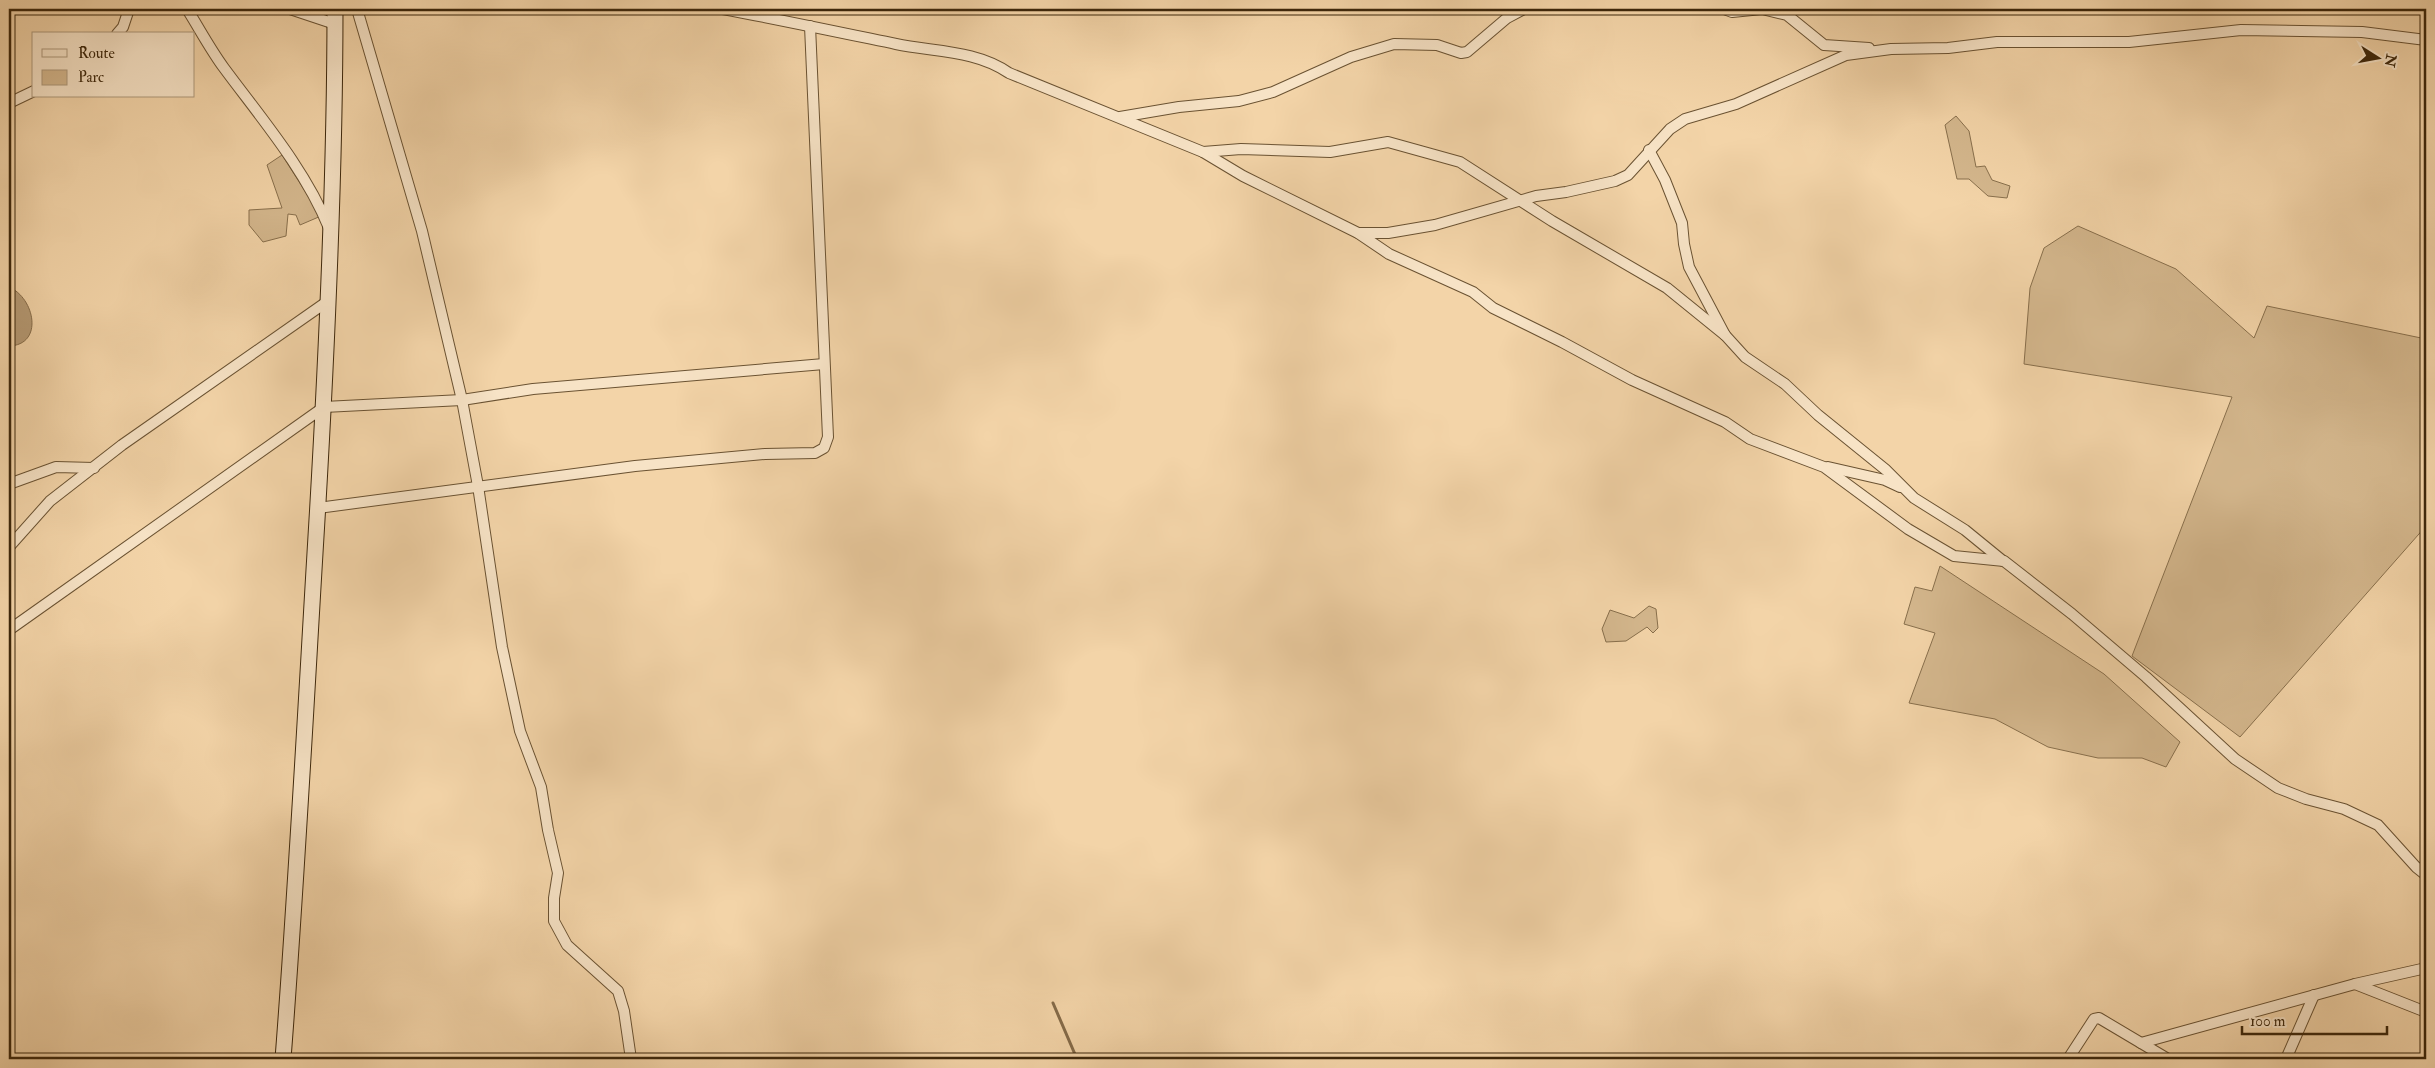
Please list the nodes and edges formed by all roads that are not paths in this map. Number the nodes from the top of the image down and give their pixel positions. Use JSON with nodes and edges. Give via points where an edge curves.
{"nodes":[{"id":1,"x":129,"y":9,"type":"edge"},
{"id":2,"x":187,"y":9,"type":"edge"},
{"id":3,"x":290,"y":9,"type":"edge"},
{"id":4,"x":335,"y":9,"type":"edge"},
{"id":5,"x":357,"y":9,"type":"edge"},
{"id":6,"x":723,"y":9,"type":"edge"},
{"id":7,"x":1524,"y":9,"type":"edge"},
{"id":8,"x":1724,"y":9,"type":"edge"},
{"id":9,"x":335,"y":24,"type":"junction"},
{"id":10,"x":810,"y":26,"type":"junction"},
{"id":11,"x":119,"y":32,"type":"edge"},
{"id":12,"x":2426,"y":40,"type":"edge"},
{"id":13,"x":1891,"y":49,"type":"junction"},
{"id":14,"x":32,"y":92,"type":"edge"},
{"id":15,"x":9,"y":103,"type":"edge"},
{"id":16,"x":1118,"y":117,"type":"junction"},
{"id":17,"x":1649,"y":150,"type":"junction"},
{"id":18,"x":1203,"y":152,"type":"junction"},
{"id":19,"x":1521,"y":199,"type":"junction"},
{"id":20,"x":9,"y":214,"type":"edge"},
{"id":21,"x":9,"y":219,"type":"edge"},
{"id":22,"x":1358,"y":233,"type":"junction"},
{"id":23,"x":331,"y":234,"type":"junction"},
{"id":24,"x":328,"y":300,"type":"junction"},
{"id":25,"x":1725,"y":336,"type":"junction"},
{"id":26,"x":824,"y":364,"type":"junction"},
{"id":27,"x":462,"y":400,"type":"junction"},
{"id":28,"x":324,"y":407,"type":"junction"},
{"id":29,"x":1824,"y":467,"type":"junction"},
{"id":30,"x":94,"y":468,"type":"junction"},
{"id":31,"x":9,"y":484,"type":"edge"},
{"id":32,"x":478,"y":486,"type":"junction"},
{"id":33,"x":1906,"y":490,"type":"junction"},
{"id":34,"x":318,"y":508,"type":"junction"},
{"id":35,"x":9,"y":547,"type":"edge"},
{"id":36,"x":2004,"y":561,"type":"junction"},
{"id":37,"x":9,"y":630,"type":"edge"},
{"id":38,"x":2426,"y":875,"type":"edge"},
{"id":39,"x":2426,"y":968,"type":"edge"},
{"id":40,"x":2355,"y":984,"type":"junction"},
{"id":41,"x":2314,"y":996,"type":"junction"},
{"id":42,"x":2426,"y":1012,"type":"edge"},
{"id":43,"x":2141,"y":1043,"type":"junction"},
{"id":44,"x":283,"y":1059,"type":"edge"},
{"id":45,"x":631,"y":1059,"type":"edge"},
{"id":46,"x":2068,"y":1059,"type":"edge"},
{"id":47,"x":2168,"y":1059,"type":"edge"},
{"id":48,"x":2286,"y":1059,"type":"edge"}],
"edges":[{"from":1,"to":11,"type":"street"},
{"from":2,"to":23,"type":"street","via":[[222,65],[280,142],[322,210]]},
{"from":3,"to":9,"type":"street"},
{"from":4,"to":9,"type":"main road"},
{"from":5,"to":27,"type":"street","via":[[422,231]]},
{"from":6,"to":10,"type":"street"},
{"from":7,"to":16,"type":"street","via":[[1507,18],[1467,52],[1437,45],[1394,44],[1351,57],[1273,92],[1248,99]]},
{"from":8,"to":13,"type":"street","via":[[1732,12],[1762,9],[1787,15],[1824,44]]},
{"from":9,"to":23,"type":"main road"},
{"from":10,"to":16,"type":"street","via":[[979,58]]},
{"from":10,"to":26,"type":"street"},
{"from":12,"to":13,"type":"street","via":[[2362,32],[2241,30],[2129,42],[1998,42],[1948,48]]},
{"from":13,"to":17,"type":"street","via":[[1846,55],[1736,104],[1685,120],[1670,129]]},
{"from":14,"to":15,"type":"street"},
{"from":16,"to":18,"type":"street"},
{"from":17,"to":19,"type":"street","via":[[1634,170],[1615,181]]},
{"from":17,"to":25,"type":"street","via":[[1682,223],[1689,267]]},
{"from":18,"to":19,"type":"street","via":[[1241,149],[1330,152],[1388,142],[1460,162]]},
{"from":18,"to":22,"type":"street","via":[[1243,176]]},
{"from":19,"to":22,"type":"street","via":[[1435,225],[1388,233]]},
{"from":19,"to":25,"type":"street","via":[[1667,288]]},
{"from":20,"to":21,"type":"street"},
{"from":22,"to":29,"type":"street","via":[[1389,254],[1473,292],[1493,308],[1632,380],[1725,422],[1750,439]]},
{"from":23,"to":24,"type":"main road"},
{"from":24,"to":28,"type":"main road"},
{"from":24,"to":30,"type":"street"},
{"from":25,"to":33,"type":"street","via":[[1745,357],[1785,384]]},
{"from":26,"to":27,"type":"street","via":[[533,389]]},
{"from":26,"to":32,"type":"street","via":[[828,437],[824,448],[815,453],[703,460]]},
{"from":27,"to":28,"type":"street"},
{"from":27,"to":32,"type":"street"},
{"from":28,"to":34,"type":"main road"},
{"from":28,"to":37,"type":"street"},
{"from":29,"to":33,"type":"street","via":[[1884,480]]},
{"from":29,"to":36,"type":"street","via":[[1908,529],[1954,556]]},
{"from":30,"to":31,"type":"street","via":[[56,467]]},
{"from":30,"to":35,"type":"street","via":[[50,500]]},
{"from":32,"to":34,"type":"street"},
{"from":32,"to":45,"type":"street","via":[[502,647],[520,731],[541,787],[558,873],[554,921],[567,945],[618,991]]},
{"from":33,"to":36,"type":"street"},
{"from":34,"to":44,"type":"main road"},
{"from":36,"to":38,"type":"street","via":[[2146,677],[2235,759],[2278,788],[2344,809],[2378,825]]},
{"from":39,"to":40,"type":"street"},
{"from":40,"to":41,"type":"street"},
{"from":40,"to":42,"type":"street"},
{"from":41,"to":43,"type":"street"},
{"from":41,"to":48,"type":"street"},
{"from":43,"to":46,"type":"street","via":[[2099,1018],[2094,1019]]},
{"from":43,"to":47,"type":"street"}]}
